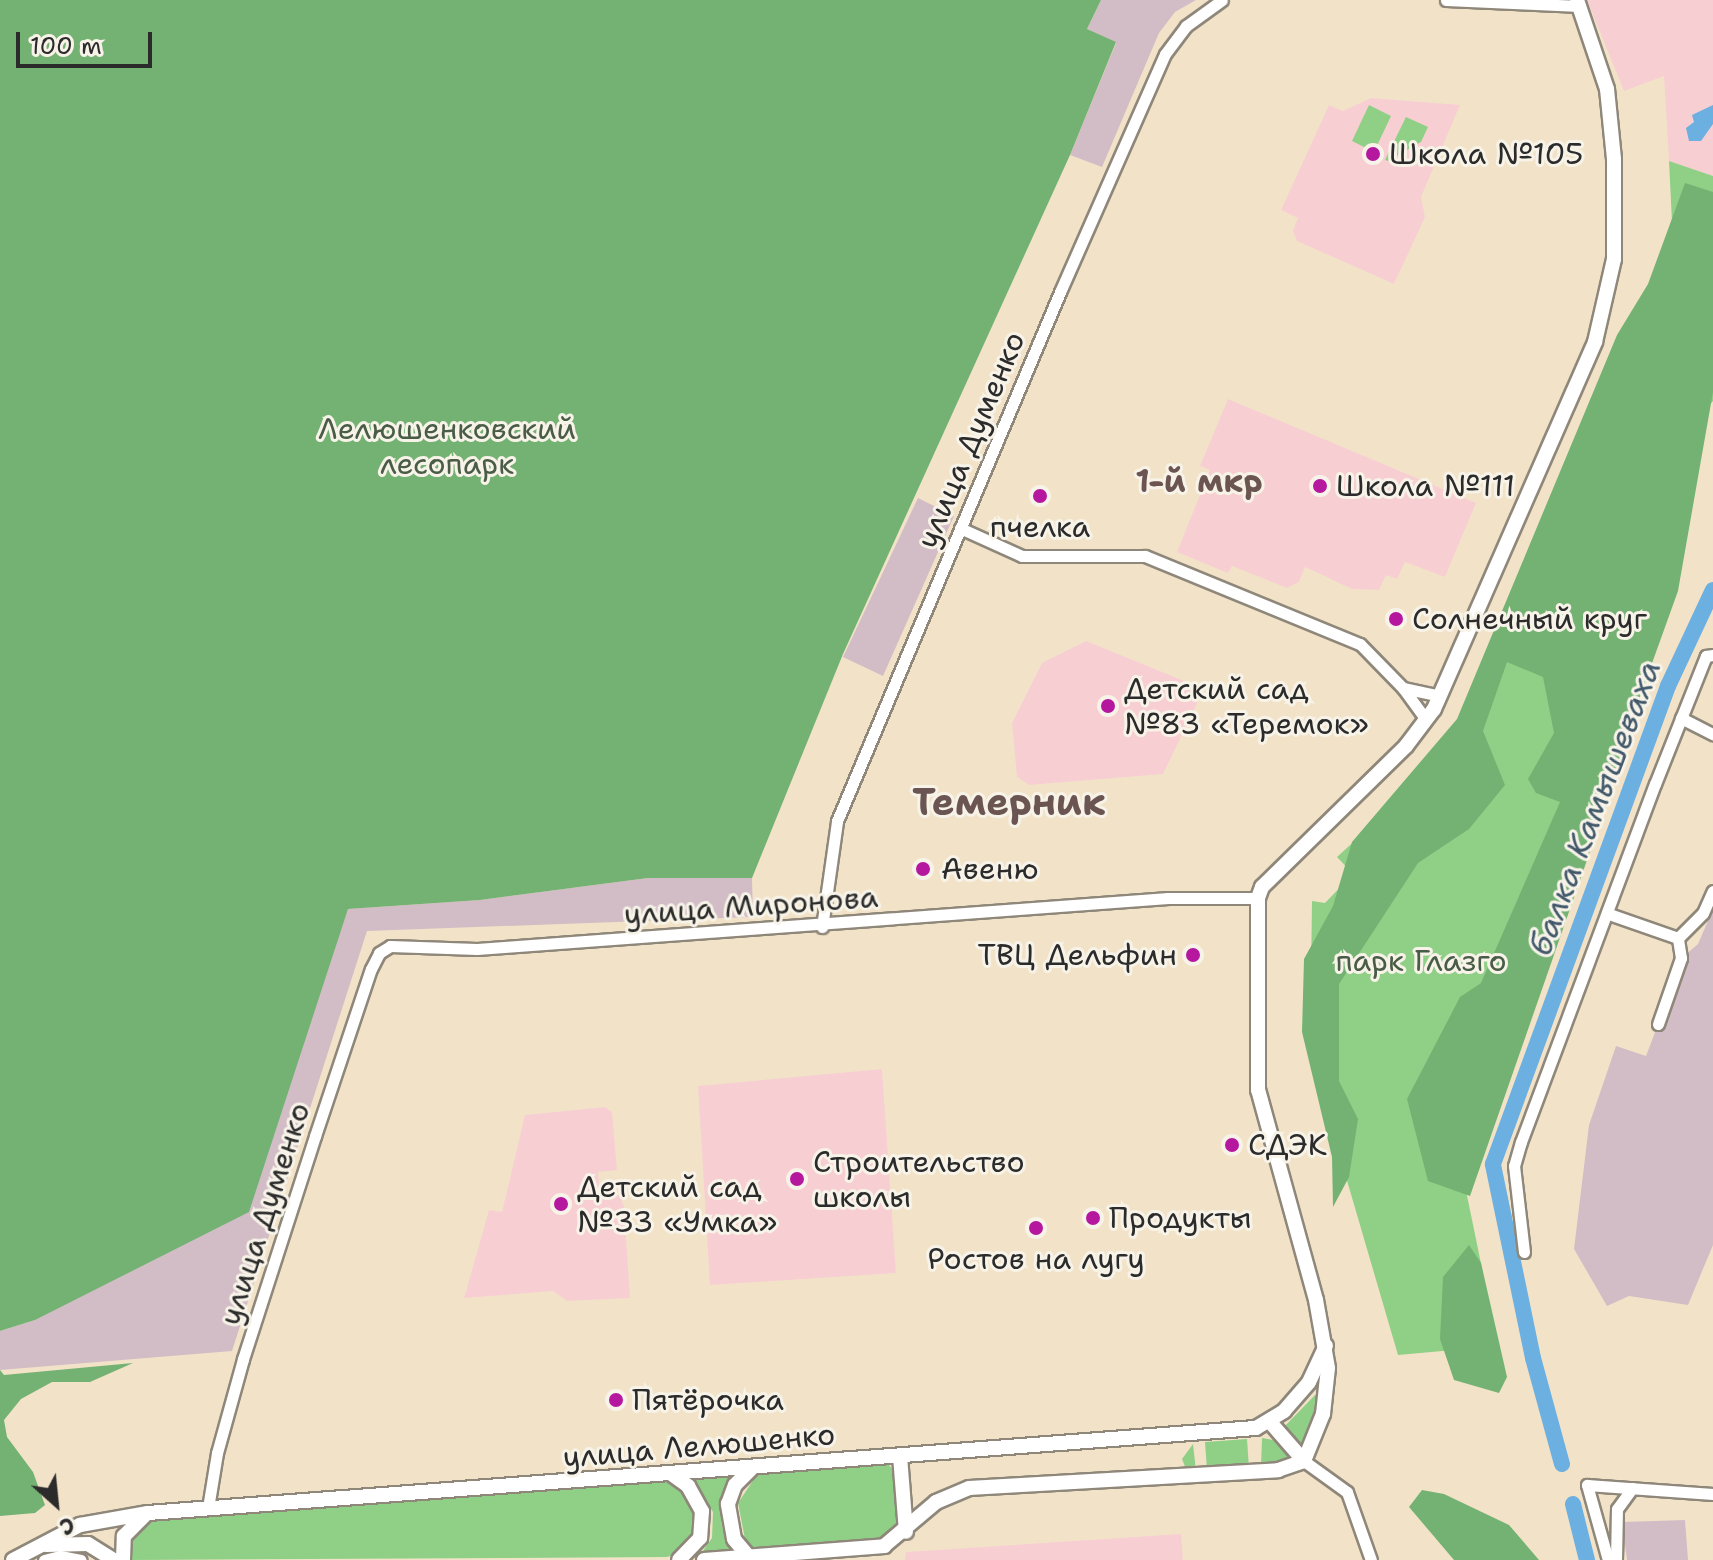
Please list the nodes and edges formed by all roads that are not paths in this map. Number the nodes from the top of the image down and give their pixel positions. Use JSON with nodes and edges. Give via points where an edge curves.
{"nodes":[{"id":1,"x":1222,"y":0,"type":"edge"},
{"id":2,"x":1446,"y":0,"type":"edge"},
{"id":3,"x":1578,"y":3,"type":"edge"},
{"id":4,"x":960,"y":528,"type":"junction"},
{"id":5,"x":1713,"y":655,"type":"edge"},
{"id":6,"x":1403,"y":688,"type":"junction"},
{"id":7,"x":1440,"y":696,"type":"junction"},
{"id":8,"x":1681,"y":718,"type":"junction"},
{"id":9,"x":1426,"y":720,"type":"junction"},
{"id":10,"x":1713,"y":734,"type":"edge"},
{"id":11,"x":1713,"y":891,"type":"edge"},
{"id":12,"x":1258,"y":898,"type":"junction"},
{"id":13,"x":1609,"y":914,"type":"junction"},
{"id":14,"x":822,"y":927,"type":"junction"},
{"id":15,"x":1678,"y":938,"type":"junction"},
{"id":16,"x":390,"y":946,"type":"joint"},
{"id":17,"x":1658,"y":1024,"type":"dead end"},
{"id":18,"x":1524,"y":1252,"type":"dead end"},
{"id":19,"x":1326,"y":1346,"type":"junction"},
{"id":20,"x":1270,"y":1422,"type":"junction"},
{"id":21,"x":900,"y":1456,"type":"junction"},
{"id":22,"x":1304,"y":1461,"type":"junction"},
{"id":23,"x":751,"y":1469,"type":"junction"},
{"id":24,"x":673,"y":1475,"type":"junction"},
{"id":25,"x":1632,"y":1488,"type":"junction"},
{"id":26,"x":1713,"y":1494,"type":"edge"},
{"id":27,"x":208,"y":1508,"type":"junction"},
{"id":28,"x":148,"y":1513,"type":"junction"},
{"id":29,"x":906,"y":1532,"type":"junction"},
{"id":30,"x":43,"y":1553,"type":"edge"},
{"id":31,"x":749,"y":1557,"type":"junction"},
{"id":32,"x":13,"y":1560,"type":"edge"},
{"id":33,"x":81,"y":1560,"type":"edge"},
{"id":34,"x":114,"y":1560,"type":"edge"},
{"id":35,"x":123,"y":1560,"type":"edge"},
{"id":36,"x":679,"y":1560,"type":"edge"},
{"id":37,"x":704,"y":1560,"type":"edge"},
{"id":38,"x":1371,"y":1560,"type":"edge"},
{"id":39,"x":1608,"y":1560,"type":"edge"},
{"id":40,"x":1616,"y":1560,"type":"edge"}],
"edges":[{"from":1,"to":4,"type":"street","name":"улица Думенко","via":[[1186,26],[1165,54]]},
{"from":2,"to":3,"type":"street"},
{"from":3,"to":7,"type":"street","via":[[1608,98],[1617,217],[1611,272],[1586,365]]},
{"from":4,"to":6,"type":"street","via":[[1022,556],[1145,556],[1360,644]]},
{"from":4,"to":14,"type":"street","name":"улица Думенко","via":[[837,821]]},
{"from":5,"to":8,"type":"street","via":[[1706,656]]},
{"from":6,"to":7,"type":"street"},
{"from":6,"to":9,"type":"street"},
{"from":7,"to":9,"type":"street"},
{"from":8,"to":10,"type":"street"},
{"from":8,"to":13,"type":"street"},
{"from":9,"to":12,"type":"street","via":[[1341,814],[1262,887]]},
{"from":11,"to":15,"type":"street","via":[[1703,913]]},
{"from":12,"to":14,"type":"street","name":"улица Миронова","via":[[1168,898]]},
{"from":12,"to":19,"type":"street","via":[[1258,1090]]},
{"from":13,"to":15,"type":"street"},
{"from":13,"to":18,"type":"street","via":[[1514,1166]]},
{"from":14,"to":16,"type":"street","name":"улица Миронова","via":[[477,949]]},
{"from":15,"to":17,"type":"street","via":[[1681,958]]},
{"from":16,"to":27,"type":"street","name":"улица Думенко","via":[[379,953],[371,969],[315,1136],[243,1359]]},
{"from":19,"to":20,"type":"street","via":[[1309,1382]]},
{"from":19,"to":22,"type":"street","via":[[1323,1414]]},
{"from":20,"to":21,"type":"street","name":"улица Лелюшенко","via":[[1256,1428]]},
{"from":20,"to":22,"type":"street"},
{"from":21,"to":23,"type":"street","name":"улица Лелюшенко"},
{"from":21,"to":29,"type":"street"},
{"from":22,"to":29,"type":"street","via":[[1278,1470],[969,1488],[936,1502]]},
{"from":22,"to":38,"type":"street","via":[[1347,1492]]},
{"from":23,"to":24,"type":"street","name":"улица Лелюшенко"},
{"from":23,"to":31,"type":"street","via":[[735,1485],[728,1504],[734,1539]]},
{"from":24,"to":27,"type":"street","name":"улица Лелюшенко"},
{"from":24,"to":36,"type":"street","via":[[697,1498],[703,1527],[695,1547]]},
{"from":25,"to":26,"type":"street","via":[[1701,1498]]},
{"from":25,"to":39,"type":"street","via":[[1587,1485]]},
{"from":25,"to":40,"type":"street","via":[[1617,1509]]},
{"from":27,"to":28,"type":"street","name":"улица Лелюшенко"},
{"from":28,"to":30,"type":"street","name":"улица Лелюшенко","via":[[80,1525]]},
{"from":28,"to":35,"type":"street","via":[[124,1536]]},
{"from":29,"to":31,"type":"street","via":[[884,1546]]},
{"from":30,"to":32,"type":"street","name":"улица Лелюшенко"},
{"from":30,"to":33,"type":"street"},
{"from":30,"to":34,"type":"street","via":[[88,1544]]},
{"from":31,"to":37,"type":"street"}]}
